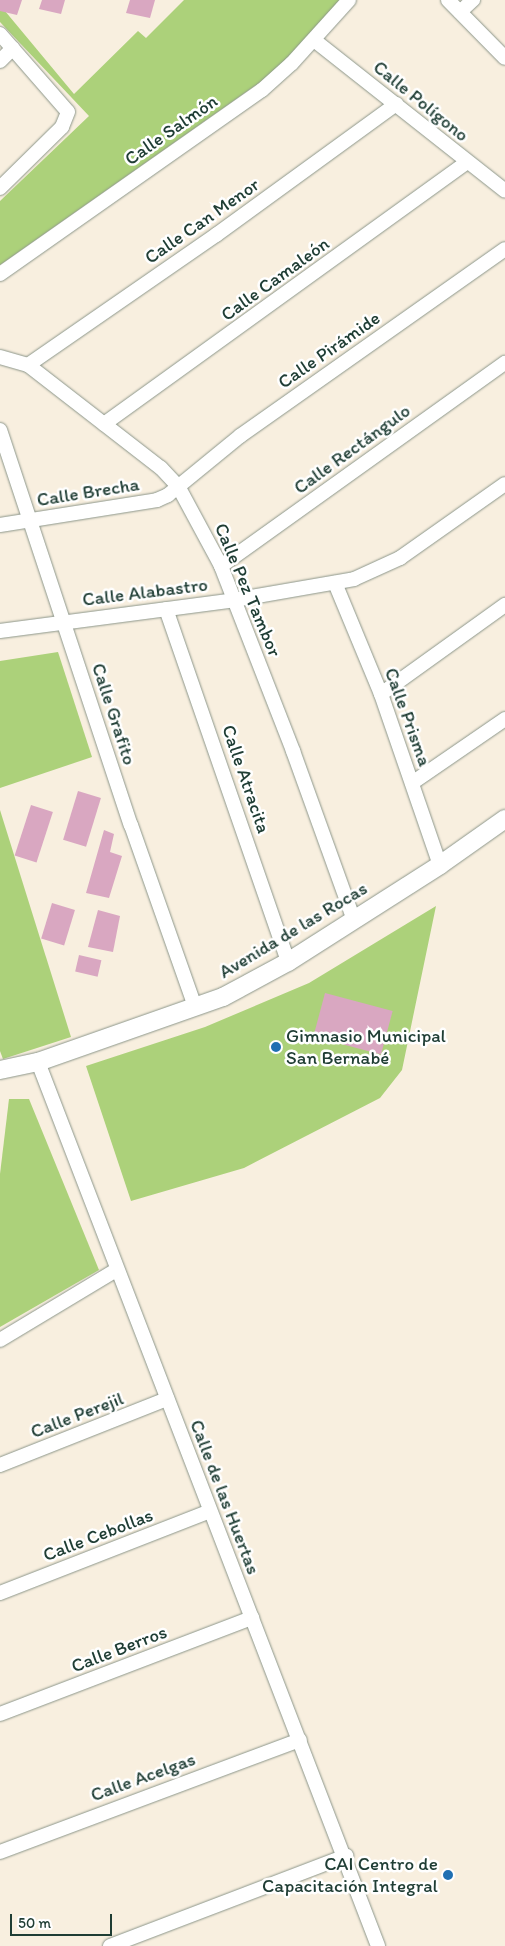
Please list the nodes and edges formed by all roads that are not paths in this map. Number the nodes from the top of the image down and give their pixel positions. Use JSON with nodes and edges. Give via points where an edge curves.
{"nodes":[{"id":1,"x":349,"y":0,"type":"edge"},
{"id":2,"x":448,"y":0,"type":"edge"},
{"id":3,"x":473,"y":0,"type":"edge"},
{"id":4,"x":460,"y":12,"type":"junction"},
{"id":5,"x":0,"y":34,"type":"edge"},
{"id":6,"x":314,"y":40,"type":"junction"},
{"id":7,"x":13,"y":48,"type":"junction"},
{"id":8,"x":505,"y":58,"type":"edge"},
{"id":9,"x":0,"y":61,"type":"edge"},
{"id":10,"x":396,"y":104,"type":"junction"},
{"id":11,"x":467,"y":162,"type":"junction"},
{"id":12,"x":0,"y":188,"type":"edge"},
{"id":13,"x":505,"y":190,"type":"edge"},
{"id":14,"x":505,"y":249,"type":"edge"},
{"id":15,"x":0,"y":274,"type":"edge"},
{"id":16,"x":0,"y":357,"type":"edge"},
{"id":17,"x":505,"y":363,"type":"edge"},
{"id":18,"x":28,"y":365,"type":"junction"},
{"id":19,"x":104,"y":424,"type":"junction"},
{"id":20,"x":0,"y":430,"type":"edge"},
{"id":21,"x":505,"y":484,"type":"edge"},
{"id":22,"x":178,"y":486,"type":"junction"},
{"id":23,"x":30,"y":521,"type":"junction"},
{"id":24,"x":0,"y":525,"type":"edge"},
{"id":25,"x":221,"y":566,"type":"junction"},
{"id":26,"x":335,"y":583,"type":"junction"},
{"id":27,"x":234,"y":600,"type":"junction"},
{"id":28,"x":505,"y":606,"type":"edge"},
{"id":29,"x":166,"y":609,"type":"junction"},
{"id":30,"x":64,"y":622,"type":"junction"},
{"id":31,"x":0,"y":631,"type":"edge"},
{"id":32,"x":381,"y":694,"type":"junction"},
{"id":33,"x":505,"y":719,"type":"edge"},
{"id":34,"x":412,"y":783,"type":"junction"},
{"id":35,"x":505,"y":819,"type":"edge"},
{"id":36,"x":440,"y":865,"type":"junction"},
{"id":37,"x":354,"y":920,"type":"junction"},
{"id":38,"x":288,"y":962,"type":"junction"},
{"id":39,"x":195,"y":1007,"type":"junction"},
{"id":40,"x":38,"y":1062,"type":"junction"},
{"id":41,"x":0,"y":1070,"type":"edge"},
{"id":42,"x":116,"y":1270,"type":"junction"},
{"id":43,"x":0,"y":1340,"type":"edge"},
{"id":44,"x":167,"y":1400,"type":"junction"},
{"id":45,"x":0,"y":1465,"type":"edge"},
{"id":46,"x":210,"y":1511,"type":"junction"},
{"id":47,"x":0,"y":1593,"type":"edge"},
{"id":48,"x":252,"y":1618,"type":"junction"},
{"id":49,"x":0,"y":1714,"type":"edge"},
{"id":50,"x":300,"y":1740,"type":"junction"},
{"id":51,"x":0,"y":1852,"type":"edge"},
{"id":52,"x":346,"y":1856,"type":"junction"},
{"id":53,"x":110,"y":1946,"type":"edge"},
{"id":54,"x":378,"y":1946,"type":"edge"}],
"edges":[{"from":1,"to":6,"type":"street","name":"Calle Salmón"},
{"from":2,"to":4,"type":"street"},
{"from":3,"to":4,"type":"street"},
{"from":4,"to":8,"type":"street"},
{"from":5,"to":7,"type":"street"},
{"from":6,"to":10,"type":"street","name":"Calle Polígono"},
{"from":6,"to":15,"type":"street","name":"Calle Salmón","via":[[262,90]]},
{"from":7,"to":9,"type":"street"},
{"from":7,"to":12,"type":"street","via":[[64,104],[67,119]]},
{"from":10,"to":11,"type":"street","name":"Calle Polígono"},
{"from":10,"to":18,"type":"street","name":"Calle Can Menor","via":[[216,235]]},
{"from":11,"to":13,"type":"street","name":"Calle Polígono"},
{"from":11,"to":19,"type":"street","name":"Calle Camaleón"},
{"from":14,"to":22,"type":"street","name":"Calle Pirámide","via":[[240,436]]},
{"from":16,"to":18,"type":"street","name":"Calle Pez Tambor"},
{"from":17,"to":25,"type":"street","name":"Calle Rectángulo"},
{"from":18,"to":19,"type":"street","name":"Calle Pez Tambor"},
{"from":19,"to":22,"type":"street","name":"Calle Pez Tambor"},
{"from":20,"to":23,"type":"street","name":"Calle Grafito"},
{"from":21,"to":26,"type":"street","name":"Calle Alabastro","via":[[400,558],[354,579]]},
{"from":22,"to":23,"type":"street","name":"Calle Brecha","via":[[157,500]]},
{"from":22,"to":25,"type":"street","name":"Calle Pez Tambor"},
{"from":23,"to":24,"type":"street","name":"Calle Brecha"},
{"from":23,"to":30,"type":"street","name":"Calle Grafito"},
{"from":25,"to":27,"type":"street","name":"Calle Pez Tambor"},
{"from":26,"to":27,"type":"street","name":"Calle Alabastro"},
{"from":26,"to":32,"type":"street","name":"Calle Prisma"},
{"from":27,"to":29,"type":"street","name":"Calle Alabastro"},
{"from":27,"to":37,"type":"street","name":"Calle Pez Tambor"},
{"from":28,"to":32,"type":"street"},
{"from":29,"to":30,"type":"street","name":"Calle Alabastro"},
{"from":29,"to":38,"type":"street","name":"Calle Atracita"},
{"from":30,"to":31,"type":"street","name":"Calle Alabastro"},
{"from":30,"to":39,"type":"street","name":"Calle Grafito"},
{"from":32,"to":34,"type":"street","name":"Calle Prisma"},
{"from":33,"to":34,"type":"street"},
{"from":34,"to":36,"type":"street","name":"Calle Prisma"},
{"from":35,"to":36,"type":"street","name":"Avenida de las Rocas"},
{"from":36,"to":37,"type":"street","name":"Avenida de las Rocas"},
{"from":37,"to":38,"type":"street","name":"Avenida de las Rocas"},
{"from":38,"to":39,"type":"street","name":"Avenida de las Rocas"},
{"from":39,"to":40,"type":"street","name":"Avenida de las Rocas"},
{"from":40,"to":41,"type":"street","name":"Avenida de las Rocas"},
{"from":40,"to":42,"type":"street","name":"Calle de las Huertas"},
{"from":42,"to":43,"type":"street"},
{"from":42,"to":44,"type":"street","name":"Calle de las Huertas"},
{"from":44,"to":45,"type":"street","name":"Calle Perejil"},
{"from":44,"to":46,"type":"street","name":"Calle de las Huertas"},
{"from":46,"to":47,"type":"street","name":"Calle Cebollas"},
{"from":46,"to":48,"type":"street","name":"Calle de las Huertas"},
{"from":48,"to":49,"type":"street","name":"Calle Berros"},
{"from":48,"to":50,"type":"street","name":"Calle de las Huertas"},
{"from":50,"to":51,"type":"street","name":"Calle Acelgas"},
{"from":50,"to":52,"type":"street","name":"Calle de las Huertas"},
{"from":52,"to":53,"type":"street"},
{"from":52,"to":54,"type":"street","name":"Calle de las Huertas"}]}
